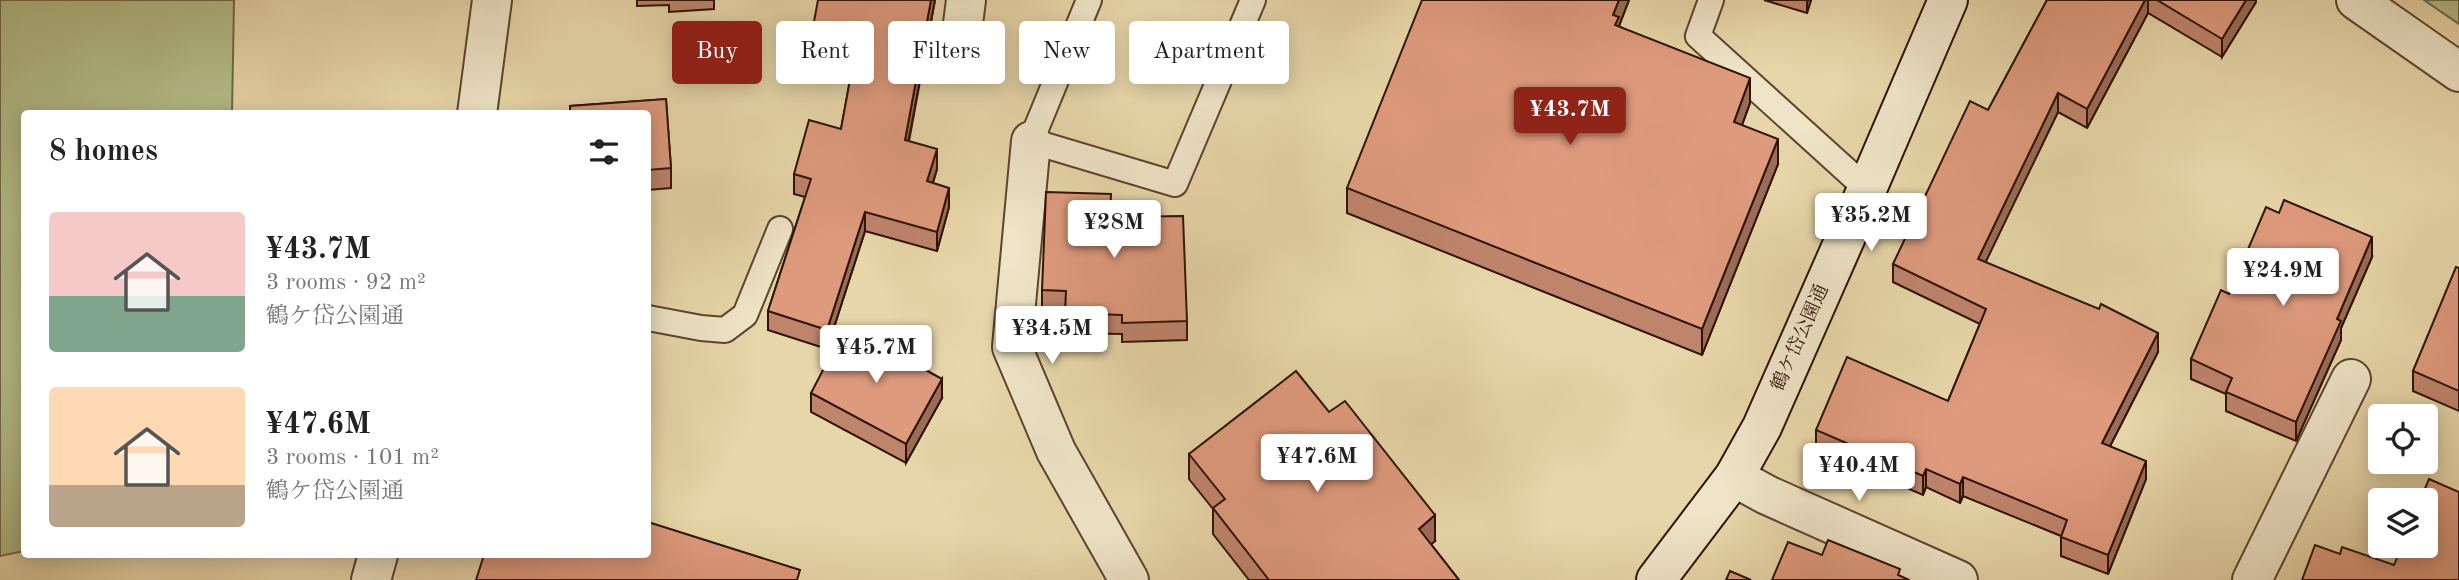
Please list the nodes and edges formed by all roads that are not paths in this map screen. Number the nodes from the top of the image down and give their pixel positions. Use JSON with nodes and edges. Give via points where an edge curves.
{"nodes":[{"id":1,"x":492,"y":0,"type":"edge"},
{"id":2,"x":966,"y":0,"type":"edge"},
{"id":3,"x":1089,"y":0,"type":"edge"},
{"id":4,"x":1253,"y":0,"type":"edge"},
{"id":5,"x":1711,"y":0,"type":"edge"},
{"id":6,"x":1948,"y":0,"type":"edge"},
{"id":7,"x":2356,"y":0,"type":"edge"},
{"id":8,"x":963,"y":21,"type":"edge"},
{"id":9,"x":2459,"y":72,"type":"edge"},
{"id":10,"x":478,"y":110,"type":"edge"},
{"id":11,"x":1031,"y":141,"type":"junction"},
{"id":12,"x":1867,"y":189,"type":"junction"},
{"id":13,"x":780,"y":229,"type":"dead end"},
{"id":14,"x":651,"y":319,"type":"edge"},
{"id":15,"x":2351,"y":379,"type":"dead end"},
{"id":16,"x":1734,"y":477,"type":"junction"},
{"id":17,"x":377,"y":558,"type":"edge"},
{"id":18,"x":371,"y":580,"type":"edge"},
{"id":19,"x":1129,"y":580,"type":"edge"},
{"id":20,"x":1657,"y":580,"type":"edge"},
{"id":21,"x":1958,"y":580,"type":"edge"},
{"id":22,"x":2252,"y":580,"type":"edge"}],
"edges":[{"from":1,"to":10,"type":"street"},
{"from":2,"to":8,"type":"street"},
{"from":3,"to":11,"type":"lane"},
{"from":4,"to":11,"type":"lane","via":[[1175,184]]},
{"from":5,"to":12,"type":"lane","via":[[1698,36]]},
{"from":6,"to":12,"type":"street","name":"鶴ケ岱公園通"},
{"from":7,"to":9,"type":"street"},
{"from":11,"to":19,"type":"street","via":[[1012,347],[1056,452]]},
{"from":12,"to":16,"type":"street","name":"鶴ケ岱公園通","via":[[1762,427]]},
{"from":13,"to":14,"type":"lane","via":[[745,315],[725,330]]},
{"from":15,"to":22,"type":"street"},
{"from":16,"to":20,"type":"street","name":"鶴ケ岱公園通"},
{"from":16,"to":21,"type":"street"},
{"from":17,"to":18,"type":"street"}]}
